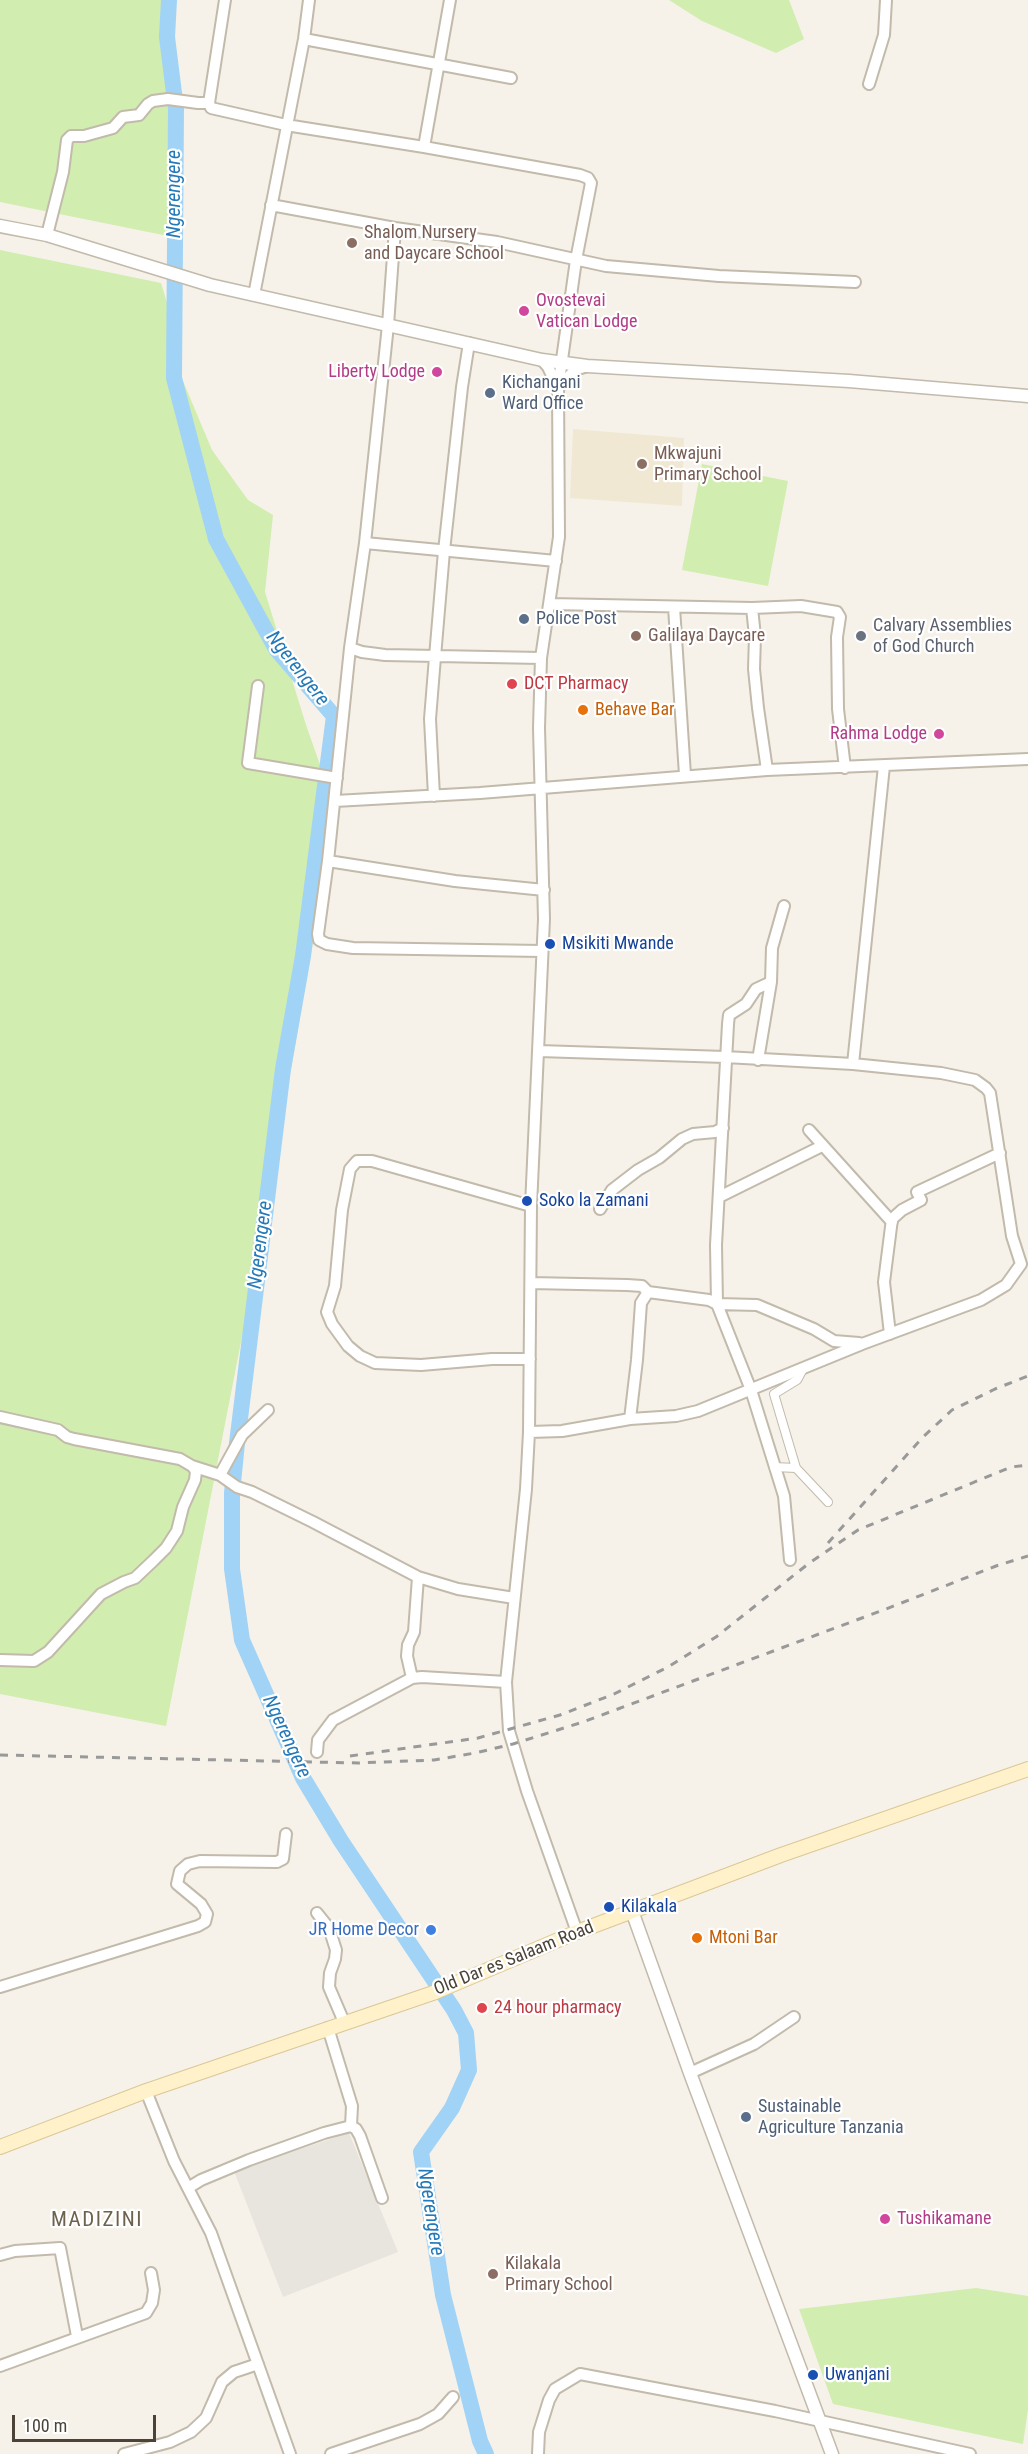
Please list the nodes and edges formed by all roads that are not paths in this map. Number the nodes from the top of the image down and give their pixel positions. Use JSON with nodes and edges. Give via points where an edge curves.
{"nodes":[{"id":1,"x":225,"y":0,"type":"edge"},
{"id":2,"x":309,"y":0,"type":"edge"},
{"id":3,"x":450,"y":0,"type":"edge"},
{"id":4,"x":886,"y":0,"type":"edge"},
{"id":5,"x":304,"y":39,"type":"junction"},
{"id":6,"x":440,"y":66,"type":"junction"},
{"id":7,"x":511,"y":78,"type":"dead end"},
{"id":8,"x":869,"y":84,"type":"dead end"},
{"id":9,"x":209,"y":103,"type":"junction"},
{"id":10,"x":286,"y":125,"type":"junction"},
{"id":11,"x":424,"y":147,"type":"junction"},
{"id":12,"x":271,"y":205,"type":"junction"},
{"id":13,"x":0,"y":226,"type":"edge"},
{"id":14,"x":395,"y":228,"type":"junction"},
{"id":15,"x":47,"y":235,"type":"junction"},
{"id":16,"x":576,"y":260,"type":"junction"},
{"id":17,"x":855,"y":282,"type":"dead end"},
{"id":18,"x":254,"y":295,"type":"junction"},
{"id":19,"x":388,"y":325,"type":"junction"},
{"id":20,"x":470,"y":343,"type":"junction"},
{"id":21,"x":542,"y":360,"type":"junction"},
{"id":22,"x":561,"y":363,"type":"junction"},
{"id":23,"x":587,"y":366,"type":"junction"},
{"id":24,"x":558,"y":388,"type":"junction"},
{"id":25,"x":1028,"y":396,"type":"edge"},
{"id":26,"x":365,"y":543,"type":"junction"},
{"id":27,"x":444,"y":551,"type":"junction"},
{"id":28,"x":556,"y":561,"type":"junction"},
{"id":29,"x":550,"y":604,"type":"junction"},
{"id":30,"x":674,"y":607,"type":"junction"},
{"id":31,"x":752,"y":608,"type":"junction"},
{"id":32,"x":350,"y":648,"type":"junction"},
{"id":33,"x":435,"y":657,"type":"junction"},
{"id":34,"x":542,"y":658,"type":"junction"},
{"id":35,"x":258,"y":686,"type":"dead end"},
{"id":36,"x":1028,"y":759,"type":"edge"},
{"id":37,"x":884,"y":766,"type":"junction"},
{"id":38,"x":845,"y":768,"type":"junction"},
{"id":39,"x":767,"y":770,"type":"junction"},
{"id":40,"x":685,"y":775,"type":"junction"},
{"id":41,"x":337,"y":778,"type":"junction"},
{"id":42,"x":540,"y":787,"type":"junction"},
{"id":43,"x":434,"y":796,"type":"junction"},
{"id":44,"x":335,"y":801,"type":"junction"},
{"id":45,"x":328,"y":861,"type":"junction"},
{"id":46,"x":544,"y":890,"type":"junction"},
{"id":47,"x":784,"y":906,"type":"dead end"},
{"id":48,"x":542,"y":951,"type":"junction"},
{"id":49,"x":771,"y":982,"type":"junction"},
{"id":50,"x":539,"y":1051,"type":"junction"},
{"id":51,"x":725,"y":1057,"type":"junction"},
{"id":52,"x":758,"y":1060,"type":"junction"},
{"id":53,"x":853,"y":1064,"type":"junction"},
{"id":54,"x":723,"y":1128,"type":"junction"},
{"id":55,"x":809,"y":1130,"type":"dead end"},
{"id":56,"x":822,"y":1146,"type":"junction"},
{"id":57,"x":1000,"y":1153,"type":"junction"},
{"id":58,"x":719,"y":1197,"type":"junction"},
{"id":59,"x":531,"y":1206,"type":"junction"},
{"id":60,"x":600,"y":1209,"type":"dead end"},
{"id":61,"x":892,"y":1222,"type":"junction"},
{"id":62,"x":531,"y":1283,"type":"junction"},
{"id":63,"x":648,"y":1292,"type":"junction"},
{"id":64,"x":717,"y":1304,"type":"junction"},
{"id":65,"x":890,"y":1334,"type":"junction"},
{"id":66,"x":862,"y":1344,"type":"junction"},
{"id":67,"x":530,"y":1359,"type":"junction"},
{"id":68,"x":803,"y":1369,"type":"junction"},
{"id":69,"x":770,"y":1382,"type":"junction"},
{"id":70,"x":750,"y":1390,"type":"junction"},
{"id":71,"x":774,"y":1394,"type":"junction"},
{"id":72,"x":268,"y":1410,"type":"dead end"},
{"id":73,"x":0,"y":1417,"type":"edge"},
{"id":74,"x":630,"y":1419,"type":"junction"},
{"id":75,"x":530,"y":1432,"type":"junction"},
{"id":76,"x":192,"y":1466,"type":"junction"},
{"id":77,"x":774,"y":1467,"type":"junction"},
{"id":78,"x":796,"y":1468,"type":"junction"},
{"id":79,"x":220,"y":1474,"type":"junction"},
{"id":80,"x":828,"y":1502,"type":"dead end"},
{"id":81,"x":790,"y":1560,"type":"dead end"},
{"id":82,"x":418,"y":1576,"type":"junction"},
{"id":83,"x":514,"y":1598,"type":"junction"},
{"id":84,"x":0,"y":1660,"type":"edge"},
{"id":85,"x":412,"y":1678,"type":"junction"},
{"id":86,"x":506,"y":1682,"type":"junction"},
{"id":87,"x":317,"y":1752,"type":"dead end"},
{"id":88,"x":1028,"y":1769,"type":"edge"},
{"id":89,"x":286,"y":1834,"type":"dead end"},
{"id":90,"x":632,"y":1911,"type":"junction"},
{"id":91,"x":317,"y":1913,"type":"dead end"},
{"id":92,"x":578,"y":1932,"type":"junction"},
{"id":93,"x":0,"y":1987,"type":"edge"},
{"id":94,"x":794,"y":2017,"type":"dead end"},
{"id":95,"x":344,"y":2022,"type":"junction"},
{"id":96,"x":328,"y":2028,"type":"junction"},
{"id":97,"x":690,"y":2073,"type":"junction"},
{"id":98,"x":146,"y":2091,"type":"junction"},
{"id":99,"x":351,"y":2126,"type":"junction"},
{"id":100,"x":0,"y":2147,"type":"edge"},
{"id":101,"x":188,"y":2188,"type":"junction"},
{"id":102,"x":382,"y":2198,"type":"dead end"},
{"id":103,"x":0,"y":2255,"type":"edge"},
{"id":104,"x":151,"y":2273,"type":"dead end"},
{"id":105,"x":77,"y":2336,"type":"junction"},
{"id":106,"x":258,"y":2364,"type":"junction"},
{"id":107,"x":0,"y":2366,"type":"edge"},
{"id":108,"x":453,"y":2397,"type":"dead end"},
{"id":109,"x":819,"y":2421,"type":"junction"},
{"id":110,"x":359,"y":2449,"type":"edge"},
{"id":111,"x":336,"y":2453,"type":"edge"},
{"id":112,"x":124,"y":2454,"type":"edge"},
{"id":113,"x":290,"y":2454,"type":"edge"},
{"id":114,"x":538,"y":2454,"type":"edge"},
{"id":115,"x":832,"y":2454,"type":"edge"},
{"id":116,"x":970,"y":2454,"type":"edge"}],
"edges":[{"from":1,"to":9,"type":"street"},
{"from":2,"to":5,"type":"street"},
{"from":3,"to":6,"type":"street"},
{"from":4,"to":8,"type":"street","via":[[884,35]]},
{"from":5,"to":6,"type":"street"},
{"from":5,"to":10,"type":"street"},
{"from":6,"to":7,"type":"street"},
{"from":6,"to":11,"type":"street"},
{"from":9,"to":10,"type":"street","via":[[211,108]]},
{"from":9,"to":15,"type":"street","via":[[153,101],[139,115],[123,117],[113,128],[71,136]]},
{"from":10,"to":11,"type":"street"},
{"from":10,"to":12,"type":"street"},
{"from":11,"to":16,"type":"street","via":[[588,178],[592,186]]},
{"from":12,"to":14,"type":"street"},
{"from":12,"to":18,"type":"street"},
{"from":13,"to":15,"type":"street"},
{"from":14,"to":16,"type":"street","via":[[497,242]]},
{"from":14,"to":19,"type":"street"},
{"from":15,"to":18,"type":"street"},
{"from":16,"to":17,"type":"street","via":[[719,276]]},
{"from":16,"to":22,"type":"street"},
{"from":18,"to":19,"type":"street"},
{"from":19,"to":20,"type":"street"},
{"from":19,"to":26,"type":"street"},
{"from":20,"to":21,"type":"street"},
{"from":20,"to":27,"type":"street"},
{"from":21,"to":22,"type":"street"},
{"from":21,"to":24,"type":"street"},
{"from":22,"to":23,"type":"street"},
{"from":22,"to":24,"type":"street"},
{"from":23,"to":24,"type":"street","via":[[575,370]]},
{"from":23,"to":25,"type":"street"},
{"from":24,"to":28,"type":"street","via":[[560,495]]},
{"from":26,"to":27,"type":"street"},
{"from":26,"to":32,"type":"street"},
{"from":27,"to":28,"type":"street"},
{"from":27,"to":33,"type":"street"},
{"from":28,"to":29,"type":"street"},
{"from":29,"to":30,"type":"street"},
{"from":29,"to":34,"type":"street"},
{"from":30,"to":31,"type":"street"},
{"from":30,"to":40,"type":"street"},
{"from":31,"to":38,"type":"street","via":[[801,606],[839,613],[838,709]]},
{"from":31,"to":39,"type":"street","via":[[757,698]]},
{"from":32,"to":33,"type":"street","via":[[385,655]]},
{"from":32,"to":41,"type":"street"},
{"from":33,"to":34,"type":"street"},
{"from":33,"to":43,"type":"street","via":[[430,719]]},
{"from":34,"to":42,"type":"street"},
{"from":35,"to":41,"type":"street","via":[[248,763]]},
{"from":36,"to":37,"type":"street"},
{"from":37,"to":38,"type":"street"},
{"from":37,"to":53,"type":"street"},
{"from":38,"to":39,"type":"street"},
{"from":39,"to":40,"type":"street"},
{"from":40,"to":42,"type":"street"},
{"from":41,"to":44,"type":"street"},
{"from":42,"to":43,"type":"street"},
{"from":42,"to":46,"type":"street"},
{"from":43,"to":44,"type":"street"},
{"from":44,"to":45,"type":"street"},
{"from":45,"to":46,"type":"street"},
{"from":45,"to":48,"type":"street","via":[[318,934],[319,940],[327,944],[353,948]]},
{"from":46,"to":48,"type":"street"},
{"from":47,"to":49,"type":"street","via":[[772,948]]},
{"from":48,"to":50,"type":"street"},
{"from":49,"to":51,"type":"street","via":[[756,989],[746,1004],[729,1015]]},
{"from":49,"to":52,"type":"street"},
{"from":50,"to":51,"type":"street"},
{"from":50,"to":59,"type":"street"},
{"from":51,"to":52,"type":"street"},
{"from":51,"to":54,"type":"street"},
{"from":52,"to":53,"type":"street"},
{"from":53,"to":57,"type":"street","via":[[953,1075],[981,1083],[990,1094]]},
{"from":54,"to":58,"type":"street"},
{"from":54,"to":60,"type":"street","via":[[682,1139],[612,1190]]},
{"from":55,"to":56,"type":"street"},
{"from":56,"to":58,"type":"street"},
{"from":56,"to":61,"type":"street"},
{"from":57,"to":61,"type":"street","via":[[916,1192],[921,1200],[902,1210]]},
{"from":57,"to":65,"type":"street","via":[[1019,1268],[1006,1285],[991,1295]]},
{"from":58,"to":64,"type":"street"},
{"from":59,"to":62,"type":"street"},
{"from":59,"to":67,"type":"street","via":[[372,1161],[357,1161],[350,1169],[335,1286],[327,1312],[348,1346],[375,1363],[421,1365]]},
{"from":61,"to":65,"type":"street","via":[[884,1282]]},
{"from":62,"to":63,"type":"street","via":[[623,1284],[642,1286]]},
{"from":62,"to":67,"type":"street"},
{"from":63,"to":64,"type":"street"},
{"from":63,"to":74,"type":"street","via":[[641,1303]]},
{"from":64,"to":66,"type":"street","via":[[760,1306],[834,1341]]},
{"from":64,"to":70,"type":"street"},
{"from":65,"to":66,"type":"street"},
{"from":66,"to":68,"type":"street"},
{"from":67,"to":75,"type":"street"},
{"from":68,"to":69,"type":"street"},
{"from":68,"to":71,"type":"street","via":[[797,1380]]},
{"from":69,"to":70,"type":"street"},
{"from":69,"to":71,"type":"street"},
{"from":70,"to":74,"type":"street","via":[[698,1411]]},
{"from":70,"to":77,"type":"street"},
{"from":71,"to":78,"type":"street"},
{"from":72,"to":79,"type":"street","via":[[242,1435]]},
{"from":73,"to":76,"type":"street","via":[[58,1430],[67,1437],[180,1459]]},
{"from":74,"to":75,"type":"street","via":[[562,1431]]},
{"from":75,"to":83,"type":"street"},
{"from":76,"to":79,"type":"street"},
{"from":76,"to":84,"type":"street","via":[[195,1480],[177,1531],[166,1548],[135,1578],[101,1594],[48,1652],[34,1661]]},
{"from":77,"to":78,"type":"street"},
{"from":77,"to":81,"type":"street","via":[[784,1496]]},
{"from":78,"to":80,"type":"street"},
{"from":79,"to":82,"type":"street","via":[[237,1487]]},
{"from":82,"to":83,"type":"street","via":[[458,1589]]},
{"from":82,"to":85,"type":"street","via":[[414,1632],[407,1656]]},
{"from":83,"to":86,"type":"street"},
{"from":85,"to":86,"type":"street"},
{"from":85,"to":87,"type":"street","via":[[333,1720],[318,1740]]},
{"from":86,"to":92,"type":"street","via":[[511,1737]]},
{"from":88,"to":90,"type":"main road","name":"Old Dar es Salaam Road"},
{"from":89,"to":93,"type":"street","via":[[283,1859],[277,1862],[200,1861],[180,1871],[177,1884],[207,1914],[205,1922],[198,1926]]},
{"from":90,"to":92,"type":"main road","name":"Old Dar es Salaam Road"},
{"from":90,"to":97,"type":"street"},
{"from":91,"to":95,"type":"street","via":[[329,1928],[334,1944],[329,1987]]},
{"from":92,"to":95,"type":"main road","name":"Old Dar es Salaam Road","via":[[433,1993]]},
{"from":94,"to":97,"type":"street","via":[[754,2044]]},
{"from":95,"to":96,"type":"main road","name":"Old Dar es Salaam Road"},
{"from":96,"to":98,"type":"main road","name":"Old Dar es Salaam Road"},
{"from":96,"to":99,"type":"street","via":[[352,2106]]},
{"from":97,"to":109,"type":"street"},
{"from":98,"to":100,"type":"main road","name":"Old Dar es Salaam Road"},
{"from":98,"to":101,"type":"street"},
{"from":99,"to":101,"type":"street","via":[[249,2160]]},
{"from":99,"to":102,"type":"street","via":[[360,2136]]},
{"from":101,"to":106,"type":"street","via":[[211,2233]]},
{"from":103,"to":105,"type":"street","via":[[60,2248]]},
{"from":104,"to":105,"type":"street","via":[[154,2290],[146,2313]]},
{"from":105,"to":107,"type":"street"},
{"from":106,"to":112,"type":"street","via":[[234,2372],[222,2382],[206,2418],[191,2432]]},
{"from":106,"to":113,"type":"street"},
{"from":108,"to":110,"type":"street","via":[[438,2414],[420,2424]]},
{"from":109,"to":114,"type":"street","via":[[580,2374],[555,2389],[549,2400],[538,2432]]},
{"from":109,"to":115,"type":"street"},
{"from":109,"to":116,"type":"street"},
{"from":110,"to":111,"type":"street"}]}
